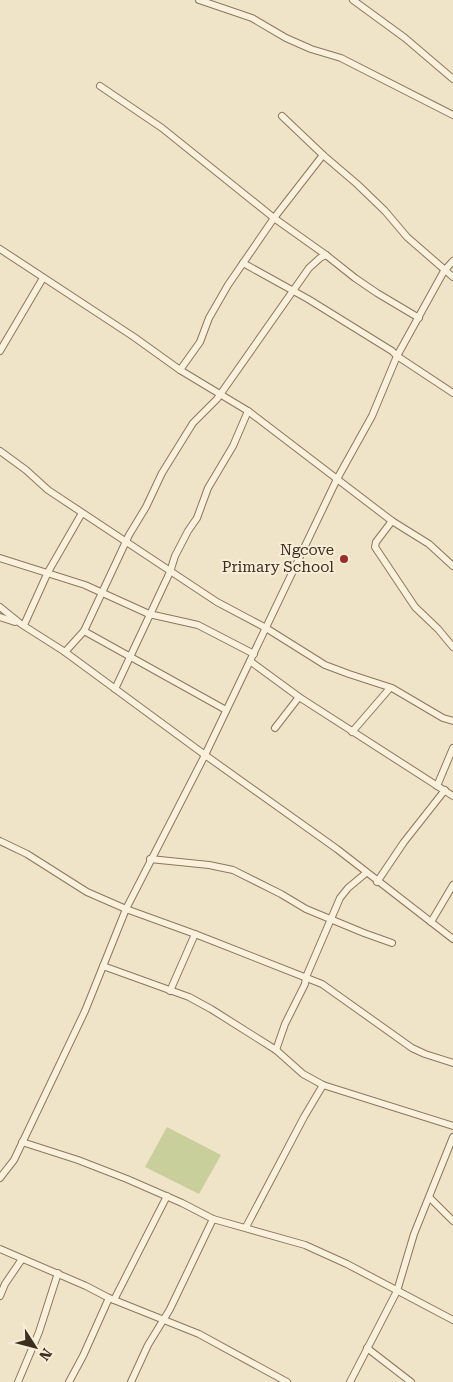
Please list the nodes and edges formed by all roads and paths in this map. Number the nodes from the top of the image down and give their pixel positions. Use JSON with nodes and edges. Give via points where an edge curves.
{"nodes":[{"id":1,"x":199,"y":0,"type":"edge"},
{"id":2,"x":353,"y":0,"type":"edge"},
{"id":3,"x":453,"y":79,"type":"edge"},
{"id":4,"x":100,"y":86,"type":"dead end"},
{"id":5,"x":282,"y":116,"type":"dead end"},
{"id":6,"x":453,"y":116,"type":"edge"},
{"id":7,"x":323,"y":155,"type":"junction"},
{"id":8,"x":274,"y":218,"type":"junction"},
{"id":9,"x":0,"y":249,"type":"edge"},
{"id":10,"x":326,"y":255,"type":"junction"},
{"id":11,"x":453,"y":261,"type":"edge"},
{"id":12,"x":243,"y":263,"type":"junction"},
{"id":13,"x":444,"y":271,"type":"junction"},
{"id":14,"x":453,"y":277,"type":"edge"},
{"id":15,"x":43,"y":278,"type":"junction"},
{"id":16,"x":293,"y":290,"type":"junction"},
{"id":17,"x":419,"y":318,"type":"junction"},
{"id":18,"x":0,"y":350,"type":"edge"},
{"id":19,"x":397,"y":356,"type":"junction"},
{"id":20,"x":180,"y":370,"type":"junction"},
{"id":21,"x":453,"y":393,"type":"edge"},
{"id":22,"x":220,"y":394,"type":"junction"},
{"id":23,"x":248,"y":411,"type":"junction"},
{"id":24,"x":0,"y":451,"type":"edge"},
{"id":25,"x":338,"y":478,"type":"junction"},
{"id":26,"x":82,"y":513,"type":"junction"},
{"id":27,"x":392,"y":521,"type":"junction"},
{"id":28,"x":126,"y":543,"type":"junction"},
{"id":29,"x":0,"y":558,"type":"edge"},
{"id":30,"x":453,"y":566,"type":"edge"},
{"id":31,"x":48,"y":572,"type":"junction"},
{"id":32,"x":170,"y":572,"type":"junction"},
{"id":33,"x":102,"y":593,"type":"junction"},
{"id":34,"x":0,"y":607,"type":"edge"},
{"id":35,"x":149,"y":614,"type":"junction"},
{"id":36,"x":0,"y":617,"type":"edge"},
{"id":37,"x":23,"y":624,"type":"junction"},
{"id":38,"x":266,"y":628,"type":"junction"},
{"id":39,"x":84,"y":631,"type":"junction"},
{"id":40,"x":453,"y":647,"type":"edge"},
{"id":41,"x":66,"y":652,"type":"junction"},
{"id":42,"x":254,"y":654,"type":"junction"},
{"id":43,"x":130,"y":658,"type":"junction"},
{"id":44,"x":250,"y":661,"type":"junction"},
{"id":45,"x":390,"y":688,"type":"junction"},
{"id":46,"x":114,"y":689,"type":"junction"},
{"id":47,"x":299,"y":697,"type":"junction"},
{"id":48,"x":226,"y":710,"type":"junction"},
{"id":49,"x":453,"y":721,"type":"edge"},
{"id":50,"x":275,"y":728,"type":"dead end"},
{"id":51,"x":352,"y":732,"type":"junction"},
{"id":52,"x":453,"y":748,"type":"edge"},
{"id":53,"x":205,"y":755,"type":"junction"},
{"id":54,"x":437,"y":786,"type":"junction"},
{"id":55,"x":445,"y":790,"type":"junction"},
{"id":56,"x":453,"y":796,"type":"edge"},
{"id":57,"x":0,"y":841,"type":"edge"},
{"id":58,"x":150,"y":859,"type":"junction"},
{"id":59,"x":366,"y":873,"type":"junction"},
{"id":60,"x":377,"y":882,"type":"junction"},
{"id":61,"x":453,"y":885,"type":"edge"},
{"id":62,"x":126,"y":909,"type":"junction"},
{"id":63,"x":331,"y":918,"type":"junction"},
{"id":64,"x":431,"y":922,"type":"junction"},
{"id":65,"x":195,"y":934,"type":"junction"},
{"id":66,"x":453,"y":939,"type":"edge"},
{"id":67,"x":392,"y":943,"type":"dead end"},
{"id":68,"x":103,"y":966,"type":"junction"},
{"id":69,"x":306,"y":977,"type":"junction"},
{"id":70,"x":170,"y":990,"type":"junction"},
{"id":71,"x":276,"y":1050,"type":"junction"},
{"id":72,"x":453,"y":1063,"type":"edge"},
{"id":73,"x":323,"y":1085,"type":"junction"},
{"id":74,"x":453,"y":1126,"type":"edge"},
{"id":75,"x":453,"y":1138,"type":"edge"},
{"id":76,"x":22,"y":1142,"type":"junction"},
{"id":77,"x":0,"y":1178,"type":"edge"},
{"id":78,"x":167,"y":1196,"type":"junction"},
{"id":79,"x":430,"y":1198,"type":"junction"},
{"id":80,"x":213,"y":1219,"type":"junction"},
{"id":81,"x":453,"y":1221,"type":"edge"},
{"id":82,"x":246,"y":1227,"type":"junction"},
{"id":83,"x":0,"y":1249,"type":"edge"},
{"id":84,"x":22,"y":1258,"type":"junction"},
{"id":85,"x":58,"y":1274,"type":"junction"},
{"id":86,"x":397,"y":1291,"type":"junction"},
{"id":87,"x":0,"y":1296,"type":"edge"},
{"id":88,"x":112,"y":1299,"type":"junction"},
{"id":89,"x":164,"y":1319,"type":"junction"},
{"id":90,"x":453,"y":1320,"type":"edge"},
{"id":91,"x":367,"y":1348,"type":"junction"},
{"id":92,"x":18,"y":1382,"type":"edge"},
{"id":93,"x":69,"y":1382,"type":"edge"},
{"id":94,"x":131,"y":1382,"type":"edge"},
{"id":95,"x":287,"y":1382,"type":"edge"},
{"id":96,"x":350,"y":1382,"type":"edge"},
{"id":97,"x":411,"y":1382,"type":"edge"}],
"edges":[{"from":1,"to":6,"type":"street","via":[[252,18],[311,49],[342,58]]},
{"from":2,"to":3,"type":"street"},
{"from":4,"to":8,"type":"street","via":[[162,128]]},
{"from":5,"to":7,"type":"street"},
{"from":7,"to":8,"type":"street"},
{"from":7,"to":13,"type":"street","via":[[357,184]]},
{"from":8,"to":10,"type":"street"},
{"from":8,"to":12,"type":"street"},
{"from":9,"to":15,"type":"street"},
{"from":10,"to":16,"type":"street","via":[[314,263]]},
{"from":10,"to":17,"type":"street","via":[[377,294]]},
{"from":11,"to":13,"type":"street"},
{"from":12,"to":16,"type":"street"},
{"from":12,"to":20,"type":"street","via":[[209,318],[200,342]]},
{"from":13,"to":14,"type":"street"},
{"from":13,"to":17,"type":"street"},
{"from":15,"to":18,"type":"street"},
{"from":15,"to":20,"type":"street"},
{"from":16,"to":19,"type":"street"},
{"from":16,"to":22,"type":"street"},
{"from":17,"to":19,"type":"street"},
{"from":19,"to":21,"type":"street"},
{"from":19,"to":25,"type":"street","via":[[372,416]]},
{"from":20,"to":22,"type":"street"},
{"from":22,"to":23,"type":"street"},
{"from":22,"to":28,"type":"street","via":[[189,428]]},
{"from":23,"to":25,"type":"street"},
{"from":23,"to":32,"type":"street"},
{"from":24,"to":26,"type":"street"},
{"from":25,"to":27,"type":"street"},
{"from":25,"to":38,"type":"street"},
{"from":26,"to":28,"type":"street"},
{"from":26,"to":31,"type":"street"},
{"from":27,"to":30,"type":"street","via":[[429,544]]},
{"from":27,"to":40,"type":"street","via":[[375,547],[415,607]]},
{"from":28,"to":32,"type":"street"},
{"from":28,"to":33,"type":"street"},
{"from":29,"to":31,"type":"street"},
{"from":31,"to":33,"type":"street"},
{"from":31,"to":37,"type":"street"},
{"from":32,"to":35,"type":"street"},
{"from":32,"to":38,"type":"street"},
{"from":33,"to":35,"type":"street"},
{"from":33,"to":39,"type":"street"},
{"from":34,"to":37,"type":"street"},
{"from":35,"to":42,"type":"street","via":[[198,625]]},
{"from":35,"to":43,"type":"street"},
{"from":36,"to":37,"type":"street"},
{"from":37,"to":41,"type":"street"},
{"from":38,"to":42,"type":"street"},
{"from":38,"to":45,"type":"street","via":[[325,664]]},
{"from":39,"to":41,"type":"street"},
{"from":39,"to":43,"type":"street"},
{"from":41,"to":46,"type":"street"},
{"from":42,"to":44,"type":"street"},
{"from":43,"to":46,"type":"street"},
{"from":43,"to":48,"type":"street"},
{"from":44,"to":47,"type":"street"},
{"from":44,"to":48,"type":"street"},
{"from":45,"to":49,"type":"street"},
{"from":45,"to":51,"type":"street"},
{"from":46,"to":53,"type":"street"},
{"from":47,"to":50,"type":"street"},
{"from":47,"to":51,"type":"street"},
{"from":48,"to":53,"type":"street"},
{"from":51,"to":54,"type":"street"},
{"from":52,"to":54,"type":"street"},
{"from":53,"to":58,"type":"street"},
{"from":53,"to":59,"type":"street"},
{"from":54,"to":55,"type":"street"},
{"from":55,"to":56,"type":"street"},
{"from":55,"to":60,"type":"street"},
{"from":57,"to":62,"type":"street","via":[[87,892]]},
{"from":58,"to":62,"type":"street"},
{"from":58,"to":63,"type":"street","via":[[233,870],[306,909]]},
{"from":59,"to":60,"type":"street"},
{"from":59,"to":63,"type":"street","via":[[344,892]]},
{"from":60,"to":64,"type":"street"},
{"from":61,"to":64,"type":"street"},
{"from":62,"to":65,"type":"street"},
{"from":62,"to":68,"type":"street"},
{"from":63,"to":67,"type":"street"},
{"from":63,"to":69,"type":"street"},
{"from":64,"to":66,"type":"street"},
{"from":65,"to":69,"type":"street"},
{"from":65,"to":70,"type":"street"},
{"from":68,"to":70,"type":"street"},
{"from":68,"to":76,"type":"street","via":[[77,1029]]},
{"from":69,"to":71,"type":"street"},
{"from":69,"to":72,"type":"street","via":[[336,993],[412,1048]]},
{"from":70,"to":71,"type":"street","via":[[211,1009]]},
{"from":71,"to":73,"type":"street","via":[[304,1074]]},
{"from":73,"to":74,"type":"street"},
{"from":73,"to":82,"type":"street"},
{"from":75,"to":79,"type":"street"},
{"from":76,"to":77,"type":"street","via":[[14,1160]]},
{"from":76,"to":78,"type":"street","via":[[78,1160]]},
{"from":78,"to":80,"type":"street"},
{"from":78,"to":88,"type":"street"},
{"from":79,"to":81,"type":"street"},
{"from":79,"to":86,"type":"street","via":[[414,1234]]},
{"from":80,"to":82,"type":"street"},
{"from":80,"to":89,"type":"street"},
{"from":82,"to":86,"type":"street","via":[[305,1245]]},
{"from":83,"to":84,"type":"street"},
{"from":84,"to":85,"type":"street"},
{"from":84,"to":87,"type":"street"},
{"from":85,"to":88,"type":"street"},
{"from":85,"to":92,"type":"street"},
{"from":86,"to":90,"type":"street"},
{"from":86,"to":91,"type":"street"},
{"from":88,"to":89,"type":"street"},
{"from":88,"to":93,"type":"street"},
{"from":89,"to":94,"type":"street"},
{"from":89,"to":95,"type":"street"},
{"from":91,"to":96,"type":"street"},
{"from":91,"to":97,"type":"street"}]}
